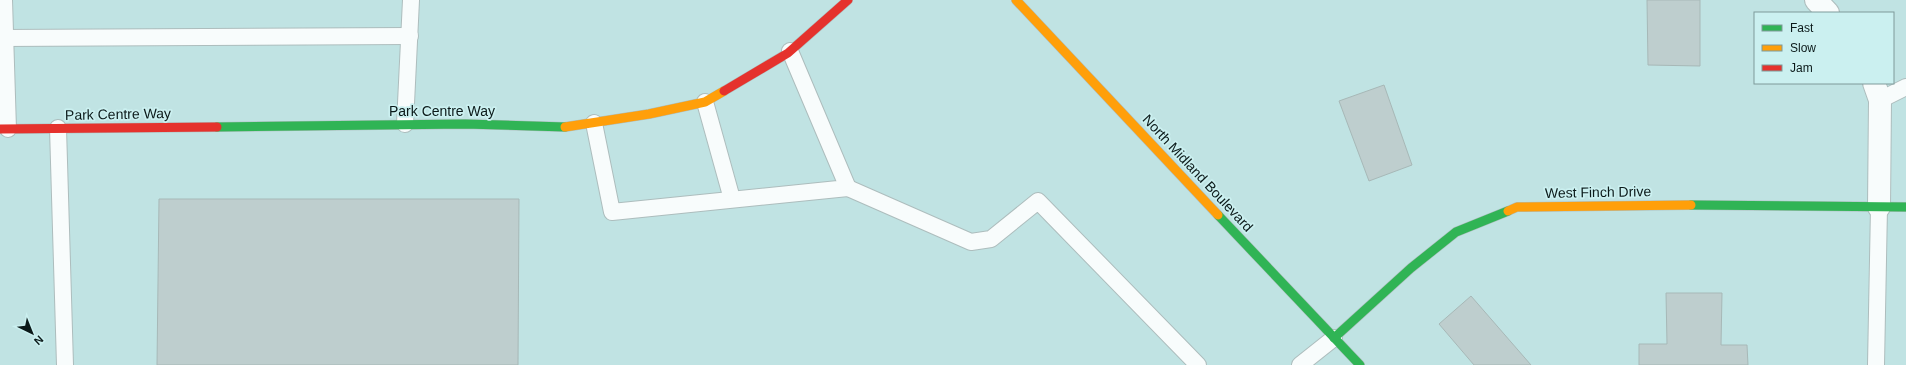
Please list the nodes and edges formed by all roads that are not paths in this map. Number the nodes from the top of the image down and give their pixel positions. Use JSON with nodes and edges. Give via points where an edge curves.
{"nodes":[{"id":1,"x":4,"y":0,"type":"edge"},
{"id":2,"x":412,"y":0,"type":"edge"},
{"id":3,"x":848,"y":0,"type":"edge"},
{"id":4,"x":1016,"y":0,"type":"edge"},
{"id":5,"x":1816,"y":0,"type":"edge"},
{"id":6,"x":1827,"y":12,"type":"edge"},
{"id":7,"x":410,"y":36,"type":"junction"},
{"id":8,"x":2,"y":38,"type":"edge"},
{"id":9,"x":790,"y":51,"type":"junction"},
{"id":10,"x":1906,"y":87,"type":"edge"},
{"id":11,"x":1877,"y":92,"type":"edge"},
{"id":12,"x":704,"y":102,"type":"junction"},
{"id":13,"x":594,"y":122,"type":"junction"},
{"id":14,"x":405,"y":124,"type":"junction"},
{"id":15,"x":58,"y":128,"type":"junction"},
{"id":16,"x":4,"y":129,"type":"edge"},
{"id":17,"x":848,"y":188,"type":"junction"},
{"id":18,"x":732,"y":199,"type":"junction"},
{"id":19,"x":1879,"y":207,"type":"junction"},
{"id":20,"x":1906,"y":207,"type":"edge"},
{"id":21,"x":1334,"y":338,"type":"junction"},
{"id":22,"x":65,"y":365,"type":"edge"},
{"id":23,"x":1198,"y":365,"type":"edge"},
{"id":24,"x":1300,"y":365,"type":"edge"},
{"id":25,"x":1360,"y":365,"type":"edge"},
{"id":26,"x":1876,"y":365,"type":"edge"}],
"edges":[{"from":1,"to":8,"type":"lane"},
{"from":2,"to":7,"type":"lane"},
{"from":3,"to":9,"type":"street","name":"Park Centre Way"},
{"from":4,"to":21,"type":"street","name":"North Midland Boulevard"},
{"from":5,"to":6,"type":"street"},
{"from":7,"to":8,"type":"lane"},
{"from":7,"to":14,"type":"lane"},
{"from":8,"to":16,"type":"lane"},
{"from":9,"to":12,"type":"street","name":"Park Centre Way"},
{"from":9,"to":17,"type":"lane"},
{"from":10,"to":11,"type":"lane"},
{"from":11,"to":19,"type":"street"},
{"from":12,"to":13,"type":"street","name":"Park Centre Way"},
{"from":12,"to":18,"type":"lane"},
{"from":13,"to":14,"type":"street","name":"Park Centre Way","via":[[563,127]]},
{"from":13,"to":18,"type":"lane","via":[[612,212]]},
{"from":14,"to":15,"type":"street","name":"Park Centre Way"},
{"from":15,"to":16,"type":"street","name":"Park Centre Way"},
{"from":15,"to":22,"type":"lane"},
{"from":17,"to":18,"type":"lane"},
{"from":17,"to":23,"type":"lane","via":[[971,242],[991,239],[1038,201]]},
{"from":19,"to":20,"type":"street","name":"West Finch Drive"},
{"from":19,"to":21,"type":"street","name":"West Finch Drive","via":[[1648,205],[1517,208],[1456,232],[1411,268]]},
{"from":19,"to":26,"type":"lane"},
{"from":21,"to":24,"type":"lane"},
{"from":21,"to":25,"type":"street","name":"North Midland Boulevard"}]}
